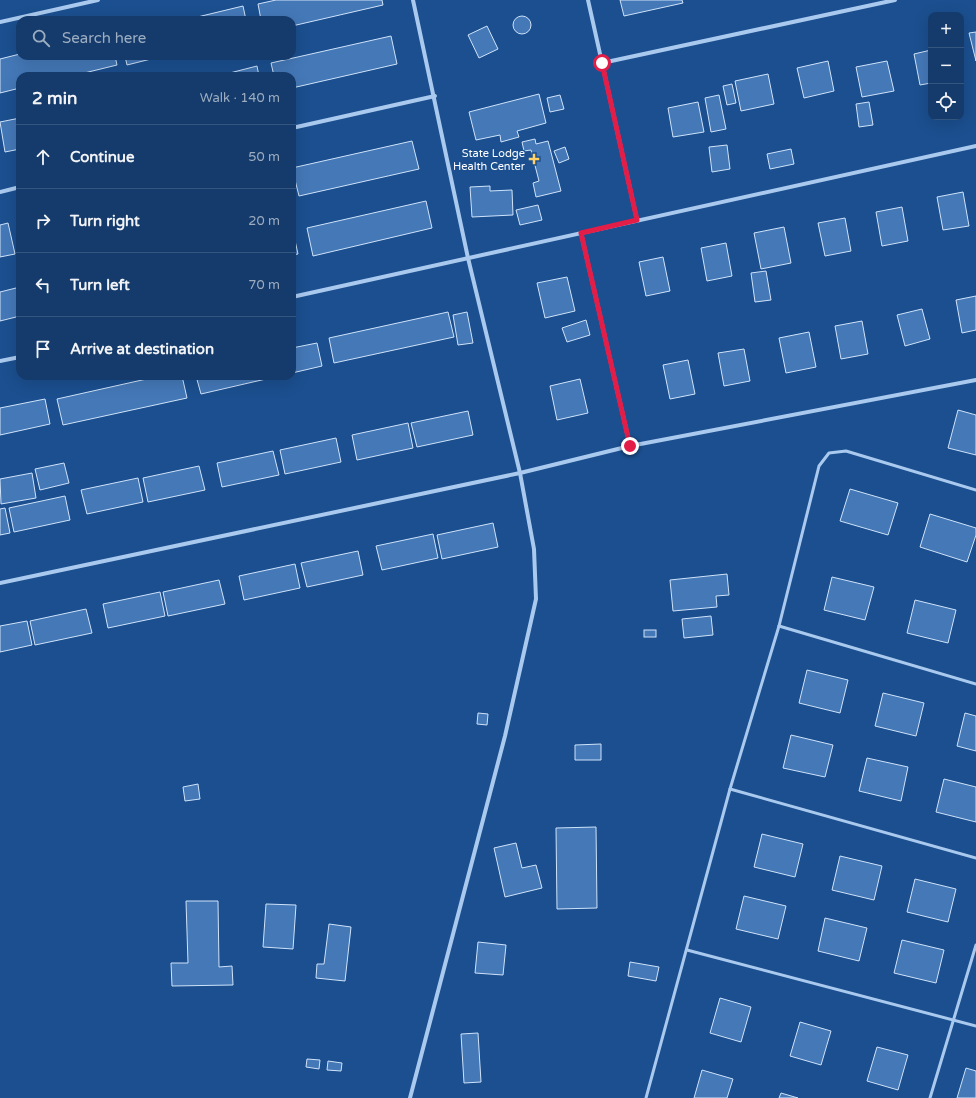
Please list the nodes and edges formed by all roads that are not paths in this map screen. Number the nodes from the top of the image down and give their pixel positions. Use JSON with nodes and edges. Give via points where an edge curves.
{"nodes":[{"id":1,"x":98,"y":0,"type":"edge"},
{"id":2,"x":414,"y":0,"type":"edge"},
{"id":3,"x":588,"y":0,"type":"edge"},
{"id":4,"x":895,"y":0,"type":"edge"},
{"id":5,"x":27,"y":16,"type":"edge"},
{"id":6,"x":16,"y":18,"type":"edge"},
{"id":7,"x":0,"y":22,"type":"edge"},
{"id":8,"x":602,"y":63,"type":"junction"},
{"id":9,"x":435,"y":96,"type":"junction"},
{"id":10,"x":296,"y":127,"type":"edge"},
{"id":11,"x":976,"y":146,"type":"edge"},
{"id":12,"x":16,"y":188,"type":"edge"},
{"id":13,"x":0,"y":192,"type":"edge"},
{"id":14,"x":637,"y":220,"type":"junction"},
{"id":15,"x":581,"y":233,"type":"junction"},
{"id":16,"x":468,"y":258,"type":"junction"},
{"id":17,"x":296,"y":296,"type":"edge"},
{"id":18,"x":16,"y":358,"type":"edge"},
{"id":19,"x":0,"y":361,"type":"edge"},
{"id":20,"x":976,"y":380,"type":"edge"},
{"id":21,"x":630,"y":446,"type":"junction"},
{"id":22,"x":520,"y":473,"type":"junction"},
{"id":23,"x":976,"y":490,"type":"edge"},
{"id":24,"x":0,"y":584,"type":"edge"},
{"id":25,"x":779,"y":626,"type":"junction"},
{"id":26,"x":976,"y":684,"type":"edge"},
{"id":27,"x":730,"y":789,"type":"junction"},
{"id":28,"x":976,"y":858,"type":"edge"},
{"id":29,"x":976,"y":945,"type":"edge"},
{"id":30,"x":687,"y":950,"type":"junction"},
{"id":31,"x":953,"y":1019,"type":"junction"},
{"id":32,"x":976,"y":1026,"type":"edge"},
{"id":33,"x":410,"y":1098,"type":"edge"},
{"id":34,"x":646,"y":1098,"type":"edge"},
{"id":35,"x":930,"y":1098,"type":"edge"}],
"edges":[{"from":1,"to":5,"type":"street"},
{"from":2,"to":9,"type":"street"},
{"from":3,"to":8,"type":"street"},
{"from":4,"to":8,"type":"street"},
{"from":6,"to":7,"type":"street"},
{"from":8,"to":14,"type":"street"},
{"from":9,"to":10,"type":"street"},
{"from":9,"to":16,"type":"street"},
{"from":11,"to":14,"type":"street"},
{"from":12,"to":13,"type":"street"},
{"from":14,"to":15,"type":"street"},
{"from":15,"to":16,"type":"street"},
{"from":15,"to":21,"type":"street"},
{"from":16,"to":17,"type":"street"},
{"from":16,"to":22,"type":"street"},
{"from":18,"to":19,"type":"street"},
{"from":20,"to":21,"type":"street"},
{"from":21,"to":22,"type":"street"},
{"from":22,"to":24,"type":"street"},
{"from":22,"to":33,"type":"street","via":[[534,549],[536,599],[505,736]]},
{"from":23,"to":25,"type":"lane","via":[[846,451],[829,453],[820,466]]},
{"from":25,"to":26,"type":"lane"},
{"from":25,"to":27,"type":"lane"},
{"from":27,"to":28,"type":"lane"},
{"from":27,"to":30,"type":"lane"},
{"from":29,"to":31,"type":"lane"},
{"from":30,"to":31,"type":"lane"},
{"from":30,"to":34,"type":"lane"},
{"from":31,"to":32,"type":"lane"},
{"from":31,"to":35,"type":"lane"}]}
